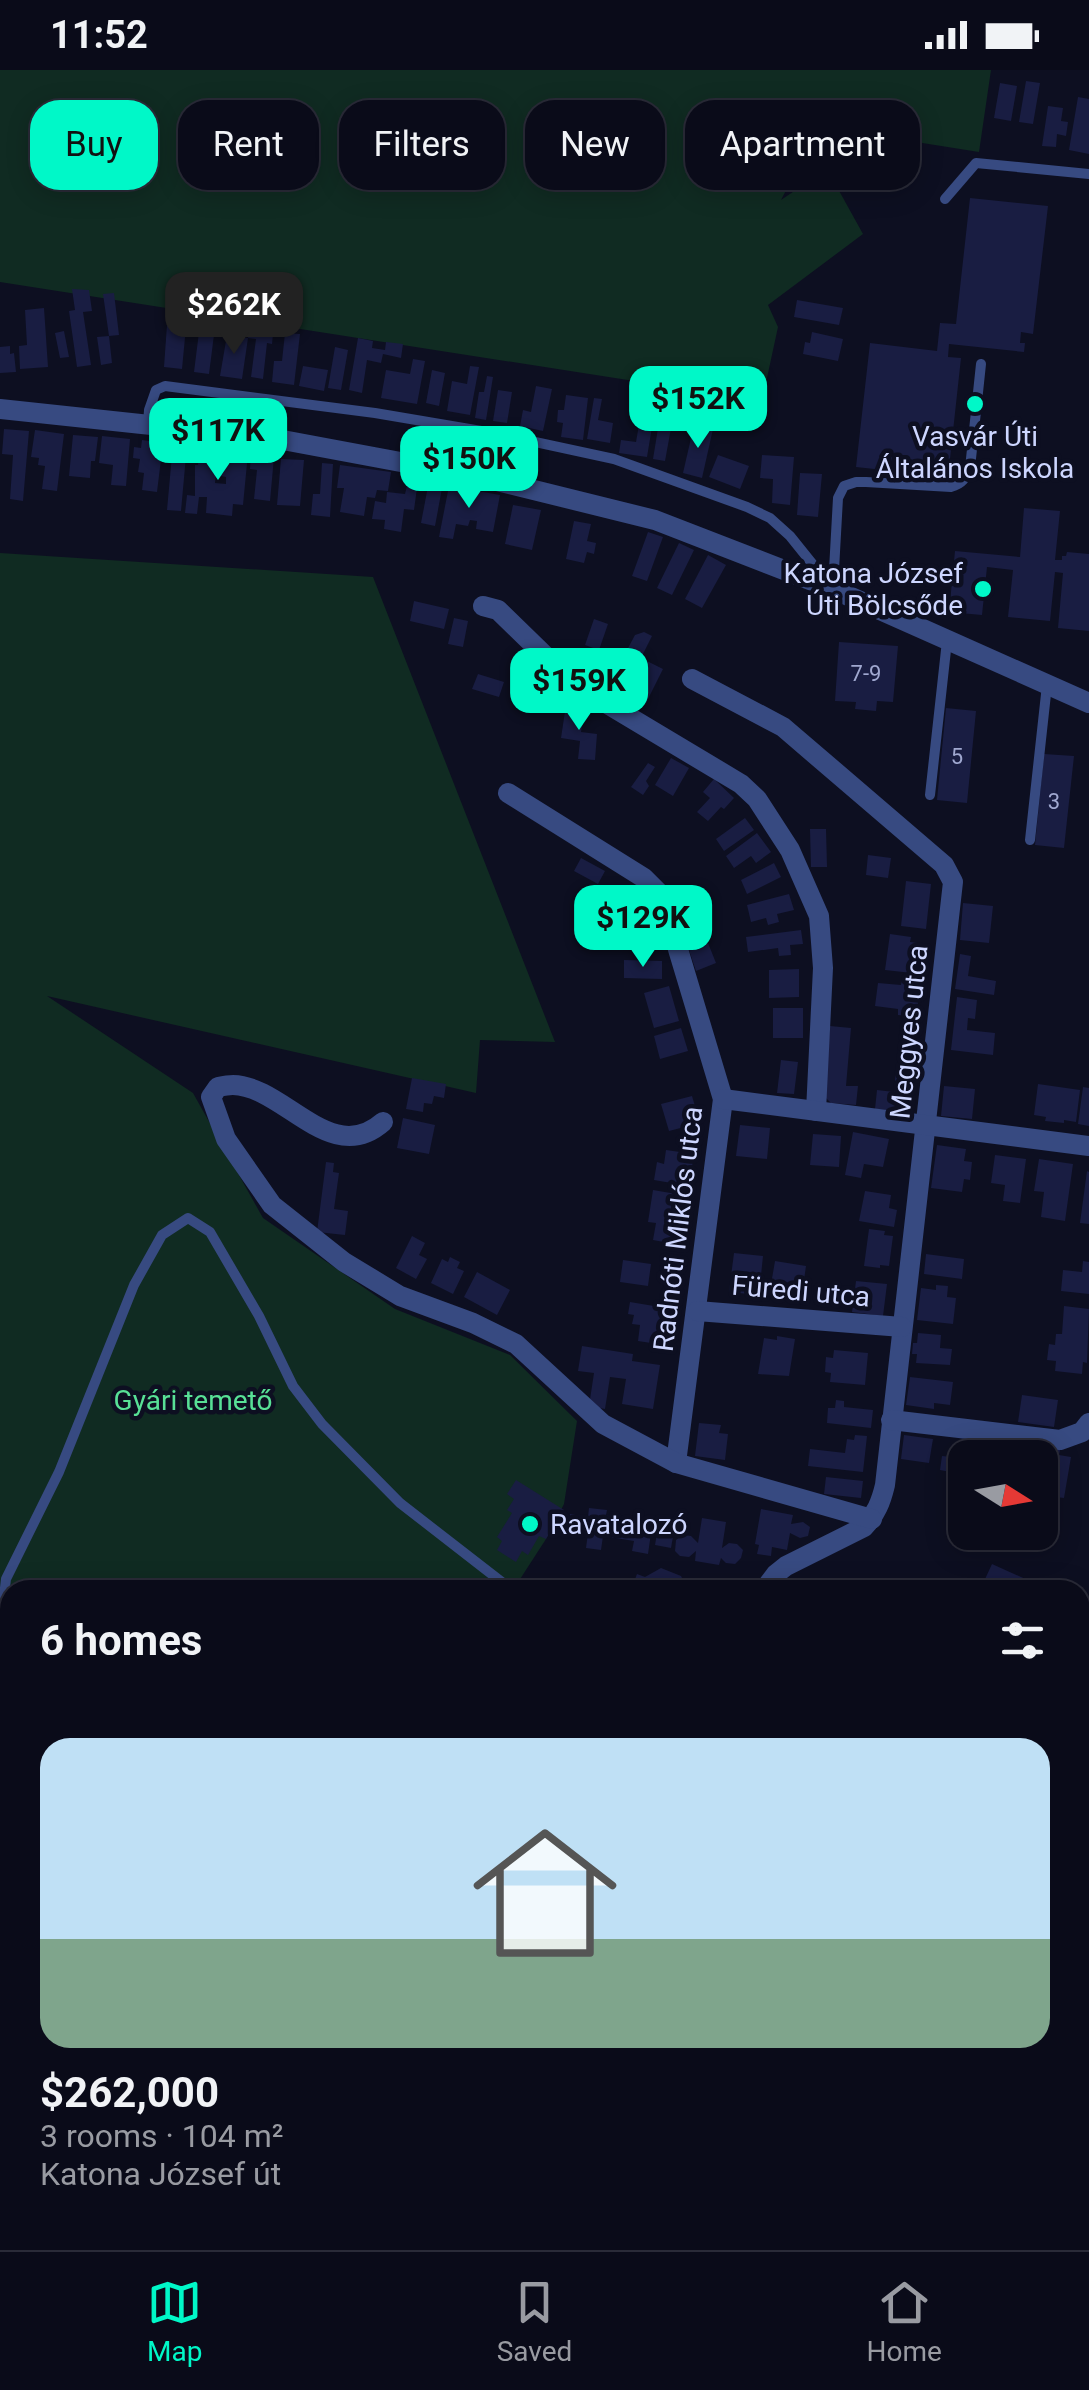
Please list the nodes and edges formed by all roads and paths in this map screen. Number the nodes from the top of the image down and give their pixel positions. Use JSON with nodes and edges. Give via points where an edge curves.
{"nodes":[{"id":1,"x":1089,"y":174,"type":"edge"},
{"id":2,"x":945,"y":199,"type":"dead end"},
{"id":3,"x":982,"y":364,"type":"dead end"},
{"id":4,"x":0,"y":409,"type":"edge"},
{"id":5,"x":148,"y":425,"type":"junction"},
{"id":6,"x":833,"y":589,"type":"junction"},
{"id":7,"x":483,"y":606,"type":"dead end"},
{"id":8,"x":947,"y":640,"type":"junction"},
{"id":9,"x":692,"y":679,"type":"dead end"},
{"id":10,"x":1047,"y":686,"type":"junction"},
{"id":11,"x":1089,"y":703,"type":"edge"},
{"id":12,"x":508,"y":793,"type":"dead end"},
{"id":13,"x":930,"y":795,"type":"dead end"},
{"id":14,"x":1030,"y":840,"type":"dead end"},
{"id":15,"x":723,"y":1100,"type":"junction"},
{"id":16,"x":816,"y":1110,"type":"junction"},
{"id":17,"x":383,"y":1122,"type":"dead end"},
{"id":18,"x":926,"y":1125,"type":"junction"},
{"id":19,"x":1089,"y":1146,"type":"edge"},
{"id":20,"x":696,"y":1311,"type":"junction"},
{"id":21,"x":902,"y":1327,"type":"junction"},
{"id":22,"x":891,"y":1420,"type":"junction"},
{"id":23,"x":1089,"y":1422,"type":"edge"},
{"id":24,"x":676,"y":1463,"type":"junction"},
{"id":25,"x":872,"y":1518,"type":"junction"},
{"id":26,"x":6,"y":1580,"type":"edge"},
{"id":27,"x":499,"y":1580,"type":"edge"},
{"id":28,"x":772,"y":1580,"type":"edge"}],
"edges":[{"from":1,"to":2,"type":"lane","via":[[976,162]]},
{"from":3,"to":6,"type":"lane","via":[[966,478],[950,487],[844,486]]},
{"from":4,"to":5,"type":"street"},
{"from":5,"to":6,"type":"street","via":[[272,438],[481,476],[655,520]]},
{"from":5,"to":6,"type":"lane","via":[[156,390],[165,386],[375,413],[614,459],[770,518]]},
{"from":6,"to":8,"type":"street"},
{"from":7,"to":16,"type":"street","via":[[498,610],[574,684],[757,799],[790,850],[819,916]]},
{"from":8,"to":10,"type":"street"},
{"from":8,"to":13,"type":"lane"},
{"from":9,"to":18,"type":"street","name":"Meggyes utca","via":[[782,728],[952,876]]},
{"from":10,"to":11,"type":"street"},
{"from":10,"to":14,"type":"lane"},
{"from":12,"to":15,"type":"street","name":"Radnóti Miklós utca","via":[[662,896]]},
{"from":15,"to":16,"type":"street"},
{"from":15,"to":20,"type":"street","name":"Radnóti Miklós utca"},
{"from":16,"to":18,"type":"street"},
{"from":17,"to":24,"type":"street","via":[[348,1136],[320,1130],[236,1084],[218,1087],[211,1097],[226,1139],[272,1204],[344,1262],[400,1296],[516,1344],[603,1424]]},
{"from":18,"to":19,"type":"street"},
{"from":18,"to":21,"type":"street","name":"Meggyes utca"},
{"from":20,"to":21,"type":"street","name":"Füredi utca"},
{"from":20,"to":24,"type":"street","name":"Radnóti Miklós utca"},
{"from":21,"to":22,"type":"street","name":"Meggyes utca"},
{"from":22,"to":23,"type":"street","via":[[1060,1440]]},
{"from":22,"to":25,"type":"street","name":"Meggyes utca","via":[[885,1485]]},
{"from":24,"to":25,"type":"street"},
{"from":25,"to":28,"type":"street"},
{"from":26,"to":27,"type":"lane","via":[[59,1472],[134,1285],[162,1235],[188,1218],[210,1232],[293,1386],[322,1424],[400,1503]]}]}
